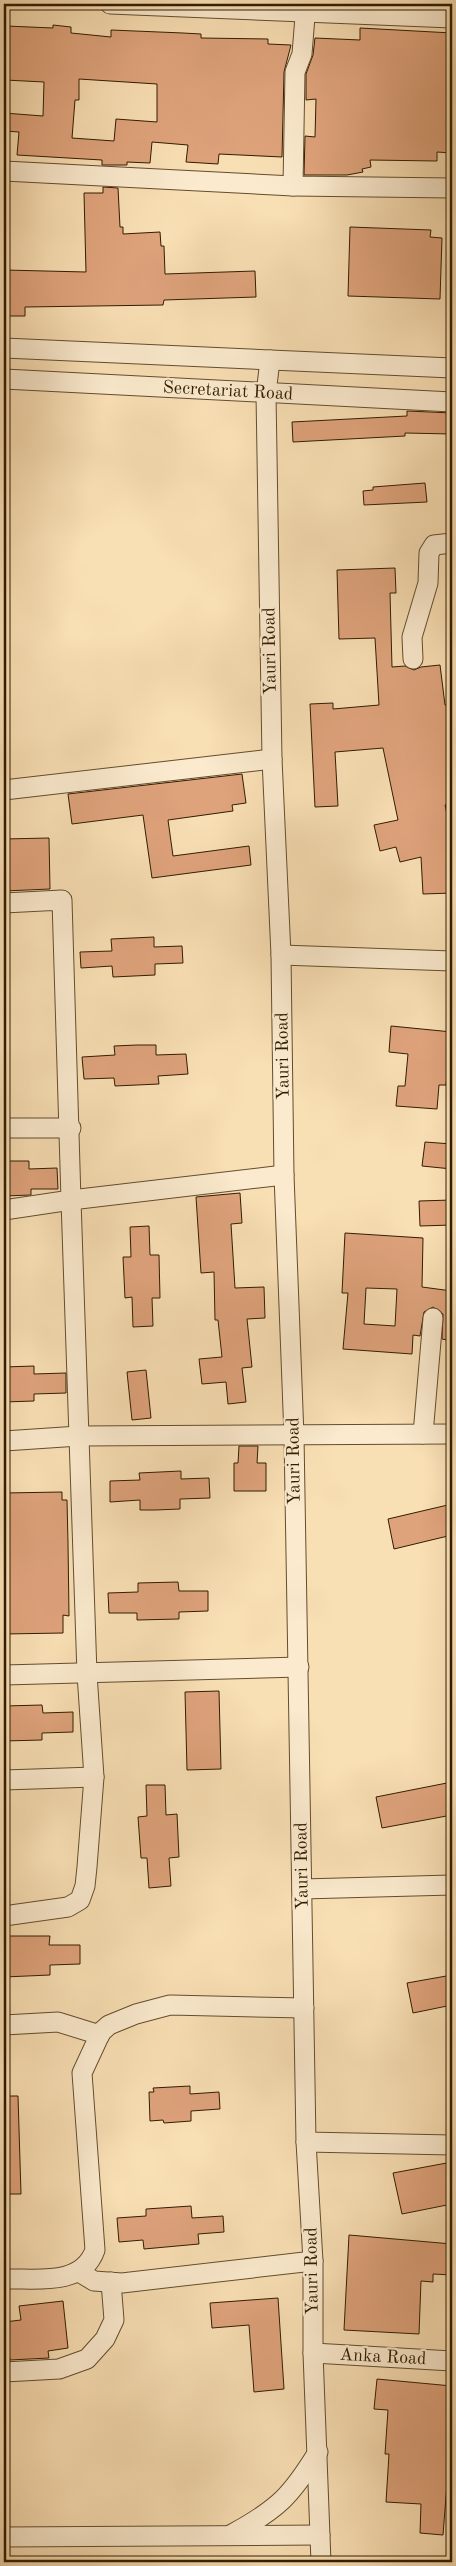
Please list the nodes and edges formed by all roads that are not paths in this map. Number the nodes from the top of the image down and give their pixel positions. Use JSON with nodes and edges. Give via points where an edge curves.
{"nodes":[{"id":1,"x":110,"y":4,"type":"edge"},
{"id":2,"x":306,"y":8,"type":"edge"},
{"id":3,"x":452,"y":18,"type":"edge"},
{"id":4,"x":4,"y":171,"type":"edge"},
{"id":5,"x":293,"y":186,"type":"junction"},
{"id":6,"x":452,"y":188,"type":"edge"},
{"id":7,"x":4,"y":348,"type":"edge"},
{"id":8,"x":270,"y":360,"type":"junction"},
{"id":9,"x":452,"y":368,"type":"edge"},
{"id":10,"x":4,"y":379,"type":"edge"},
{"id":11,"x":266,"y":394,"type":"junction"},
{"id":12,"x":452,"y":402,"type":"edge"},
{"id":13,"x":452,"y":543,"type":"edge"},
{"id":14,"x":414,"y":659,"type":"dead end"},
{"id":15,"x":272,"y":759,"type":"junction"},
{"id":16,"x":4,"y":790,"type":"edge"},
{"id":17,"x":4,"y":903,"type":"edge"},
{"id":18,"x":282,"y":955,"type":"junction"},
{"id":19,"x":452,"y":961,"type":"edge"},
{"id":20,"x":4,"y":1128,"type":"edge"},
{"id":21,"x":70,"y":1128,"type":"junction"},
{"id":22,"x":284,"y":1175,"type":"junction"},
{"id":23,"x":71,"y":1200,"type":"junction"},
{"id":24,"x":4,"y":1210,"type":"edge"},
{"id":25,"x":433,"y":1318,"type":"dead end"},
{"id":26,"x":423,"y":1434,"type":"junction"},
{"id":27,"x":452,"y":1434,"type":"edge"},
{"id":28,"x":79,"y":1436,"type":"junction"},
{"id":29,"x":294,"y":1436,"type":"junction"},
{"id":30,"x":4,"y":1441,"type":"edge"},
{"id":31,"x":299,"y":1667,"type":"junction"},
{"id":32,"x":4,"y":1674,"type":"edge"},
{"id":33,"x":87,"y":1674,"type":"junction"},
{"id":34,"x":94,"y":1777,"type":"junction"},
{"id":35,"x":4,"y":1780,"type":"edge"},
{"id":36,"x":452,"y":1885,"type":"edge"},
{"id":37,"x":302,"y":1888,"type":"junction"},
{"id":38,"x":4,"y":1916,"type":"edge"},
{"id":39,"x":304,"y":2008,"type":"junction"},
{"id":40,"x":4,"y":2025,"type":"edge"},
{"id":41,"x":100,"y":2034,"type":"junction"},
{"id":42,"x":306,"y":2142,"type":"junction"},
{"id":43,"x":452,"y":2145,"type":"edge"},
{"id":44,"x":313,"y":2261,"type":"junction"},
{"id":45,"x":79,"y":2272,"type":"junction"},
{"id":46,"x":4,"y":2279,"type":"edge"},
{"id":47,"x":111,"y":2282,"type":"junction"},
{"id":48,"x":313,"y":2353,"type":"junction"},
{"id":49,"x":452,"y":2361,"type":"edge"},
{"id":50,"x":4,"y":2372,"type":"edge"},
{"id":51,"x":318,"y":2452,"type":"junction"},
{"id":52,"x":320,"y":2535,"type":"junction"},
{"id":53,"x":228,"y":2536,"type":"junction"},
{"id":54,"x":4,"y":2537,"type":"edge"},
{"id":55,"x":321,"y":2562,"type":"edge"}],
"edges":[{"from":1,"to":2,"type":"street"},
{"from":2,"to":3,"type":"street"},
{"from":2,"to":5,"type":"street","via":[[302,54],[295,72]]},
{"from":4,"to":5,"type":"street"},
{"from":5,"to":6,"type":"street"},
{"from":7,"to":8,"type":"street","name":"Secretariat Road"},
{"from":8,"to":9,"type":"street","name":"Secretariat Road"},
{"from":8,"to":11,"type":"street","name":"Yauri Road"},
{"from":10,"to":11,"type":"street","name":"Secretariat Road"},
{"from":11,"to":12,"type":"street","name":"Secretariat Road"},
{"from":11,"to":15,"type":"street","name":"Yauri Road"},
{"from":13,"to":14,"type":"street","via":[[434,546],[429,553],[428,583],[412,637]]},
{"from":15,"to":16,"type":"street"},
{"from":15,"to":18,"type":"street","name":"Yauri Road"},
{"from":17,"to":21,"type":"street","via":[[62,900]]},
{"from":18,"to":19,"type":"street"},
{"from":18,"to":22,"type":"street","name":"Yauri Road"},
{"from":20,"to":21,"type":"street"},
{"from":21,"to":23,"type":"street"},
{"from":22,"to":23,"type":"street"},
{"from":22,"to":29,"type":"street","name":"Yauri Road"},
{"from":23,"to":24,"type":"street"},
{"from":23,"to":28,"type":"street"},
{"from":25,"to":26,"type":"street"},
{"from":26,"to":27,"type":"street"},
{"from":26,"to":29,"type":"street"},
{"from":28,"to":29,"type":"street"},
{"from":28,"to":30,"type":"street"},
{"from":28,"to":33,"type":"street"},
{"from":29,"to":31,"type":"street","name":"Yauri Road"},
{"from":31,"to":33,"type":"street"},
{"from":31,"to":37,"type":"street","name":"Yauri Road"},
{"from":32,"to":33,"type":"street"},
{"from":33,"to":34,"type":"street"},
{"from":34,"to":35,"type":"street"},
{"from":34,"to":38,"type":"street","via":[[85,1886],[80,1900],[68,1907]]},
{"from":36,"to":37,"type":"street"},
{"from":37,"to":39,"type":"street","name":"Yauri Road"},
{"from":39,"to":41,"type":"street","via":[[170,2005],[118,2021]]},
{"from":39,"to":42,"type":"street","name":"Yauri Road"},
{"from":40,"to":41,"type":"street","via":[[58,2022]]},
{"from":41,"to":45,"type":"street","via":[[82,2073],[95,2250],[91,2262]]},
{"from":42,"to":43,"type":"street"},
{"from":42,"to":44,"type":"street","name":"Yauri Road"},
{"from":44,"to":47,"type":"street"},
{"from":44,"to":48,"type":"street","name":"Yauri Road"},
{"from":45,"to":46,"type":"street","via":[[65,2278]]},
{"from":45,"to":47,"type":"street","via":[[94,2282]]},
{"from":47,"to":50,"type":"street","via":[[114,2320],[88,2359],[59,2369]]},
{"from":48,"to":49,"type":"street","name":"Anka Road"},
{"from":48,"to":51,"type":"street","name":"Yauri Road"},
{"from":51,"to":52,"type":"street","name":"Yauri Road"},
{"from":51,"to":53,"type":"street","via":[[297,2486],[284,2500],[258,2520]]},
{"from":52,"to":53,"type":"street"},
{"from":52,"to":55,"type":"street","name":"Yauri Road"},
{"from":53,"to":54,"type":"street"}]}
